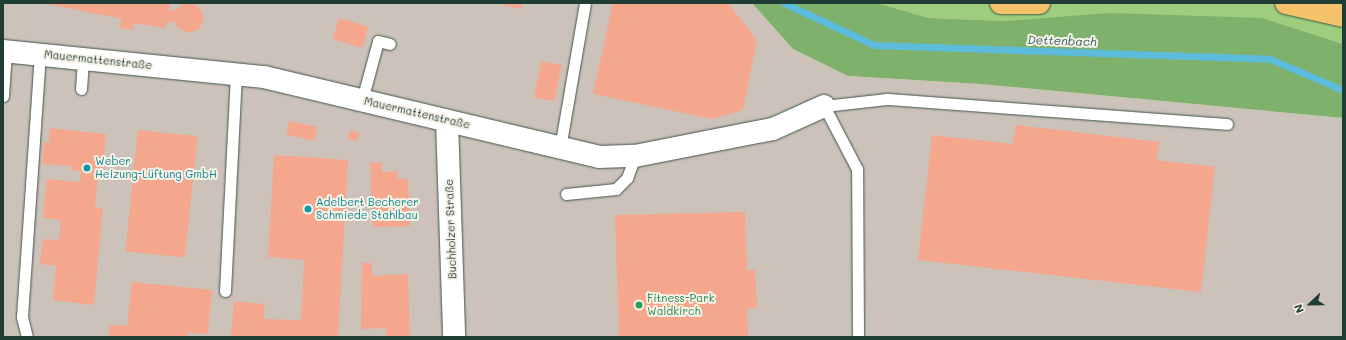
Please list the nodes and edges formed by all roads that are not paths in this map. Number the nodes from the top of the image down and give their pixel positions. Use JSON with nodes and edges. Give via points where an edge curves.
{"nodes":[{"id":1,"x":585,"y":3,"type":"edge"},
{"id":2,"x":1001,"y":3,"type":"edge"},
{"id":3,"x":1039,"y":3,"type":"edge"},
{"id":4,"x":1286,"y":3,"type":"edge"},
{"id":5,"x":1343,"y":16,"type":"edge"},
{"id":6,"x":390,"y":44,"type":"dead end"},
{"id":7,"x":5,"y":51,"type":"edge"},
{"id":8,"x":40,"y":54,"type":"junction"},
{"id":9,"x":83,"y":59,"type":"junction"},
{"id":10,"x":236,"y":74,"type":"junction"},
{"id":11,"x":81,"y":89,"type":"dead end"},
{"id":12,"x":3,"y":96,"type":"edge"},
{"id":13,"x":362,"y":100,"type":"junction"},
{"id":14,"x":824,"y":106,"type":"junction"},
{"id":15,"x":447,"y":120,"type":"junction"},
{"id":16,"x":1227,"y":124,"type":"dead end"},
{"id":17,"x":560,"y":148,"type":"junction"},
{"id":18,"x":635,"y":156,"type":"junction"},
{"id":19,"x":566,"y":194,"type":"dead end"},
{"id":20,"x":225,"y":290,"type":"dead end"},
{"id":21,"x":27,"y":337,"type":"edge"},
{"id":22,"x":454,"y":337,"type":"edge"},
{"id":23,"x":858,"y":337,"type":"edge"}],
"edges":[{"from":1,"to":17,"type":"lane"},
{"from":2,"to":3,"type":"highway"},
{"from":4,"to":5,"type":"highway"},
{"from":6,"to":13,"type":"lane","via":[[378,41]]},
{"from":7,"to":8,"type":"street","name":"Mauermattenstraße"},
{"from":7,"to":12,"type":"lane"},
{"from":8,"to":9,"type":"street","name":"Mauermattenstraße"},
{"from":8,"to":21,"type":"lane","via":[[22,317]]},
{"from":9,"to":10,"type":"street","name":"Mauermattenstraße"},
{"from":9,"to":11,"type":"lane"},
{"from":10,"to":13,"type":"street","name":"Mauermattenstraße","via":[[264,77]]},
{"from":10,"to":20,"type":"lane"},
{"from":13,"to":15,"type":"street","name":"Mauermattenstraße"},
{"from":14,"to":16,"type":"lane","via":[[887,99]]},
{"from":14,"to":18,"type":"street","name":"Mauermattenstraße","via":[[773,129]]},
{"from":14,"to":23,"type":"lane","via":[[857,169]]},
{"from":15,"to":17,"type":"street","name":"Mauermattenstraße"},
{"from":15,"to":22,"type":"street","name":"Buchholzer Straße"},
{"from":17,"to":18,"type":"street","name":"Mauermattenstraße","via":[[599,157]]},
{"from":18,"to":19,"type":"lane","via":[[627,178],[616,189]]}]}
